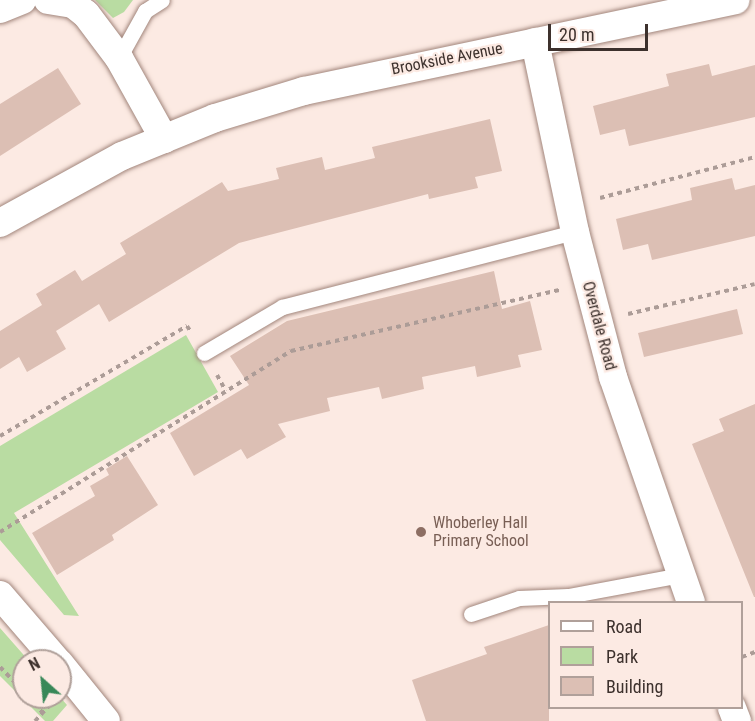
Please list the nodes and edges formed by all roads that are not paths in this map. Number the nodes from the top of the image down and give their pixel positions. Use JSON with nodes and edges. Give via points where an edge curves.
{"nodes":[{"id":1,"x":22,"y":0,"type":"edge"},
{"id":2,"x":48,"y":0,"type":"edge"},
{"id":3,"x":162,"y":0,"type":"edge"},
{"id":4,"x":735,"y":0,"type":"edge"},
{"id":5,"x":0,"y":9,"type":"edge"},
{"id":6,"x":535,"y":42,"type":"junction"},
{"id":7,"x":119,"y":58,"type":"junction"},
{"id":8,"x":164,"y":139,"type":"junction"},
{"id":9,"x":0,"y":223,"type":"edge"},
{"id":10,"x":575,"y":232,"type":"junction"},
{"id":11,"x":204,"y":353,"type":"road end"},
{"id":12,"x":680,"y":575,"type":"junction"},
{"id":13,"x":0,"y":595,"type":"edge"},
{"id":14,"x":690,"y":601,"type":"edge"},
{"id":15,"x":471,"y":614,"type":"dead end"},
{"id":16,"x":47,"y":649,"type":"edge"},
{"id":17,"x":72,"y":679,"type":"edge"},
{"id":18,"x":106,"y":721,"type":"edge"}],
"edges":[{"from":1,"to":5,"type":"street"},
{"from":2,"to":7,"type":"street","via":[[73,4],[86,14]]},
{"from":3,"to":7,"type":"lane","via":[[145,11]]},
{"from":4,"to":6,"type":"street","name":"Brookside Avenue"},
{"from":6,"to":8,"type":"street","name":"Brookside Avenue","via":[[304,91],[215,118]]},
{"from":6,"to":10,"type":"street","name":"Overdale Road"},
{"from":7,"to":8,"type":"street"},
{"from":8,"to":9,"type":"street","name":"Brookside Avenue","via":[[122,156]]},
{"from":10,"to":11,"type":"lane","via":[[282,307]]},
{"from":10,"to":12,"type":"street","name":"Overdale Road","via":[[613,377]]},
{"from":12,"to":14,"type":"street","name":"Overdale Road"},
{"from":12,"to":15,"type":"lane","via":[[567,596],[519,598]]},
{"from":13,"to":16,"type":"street"},
{"from":17,"to":18,"type":"street"}]}
